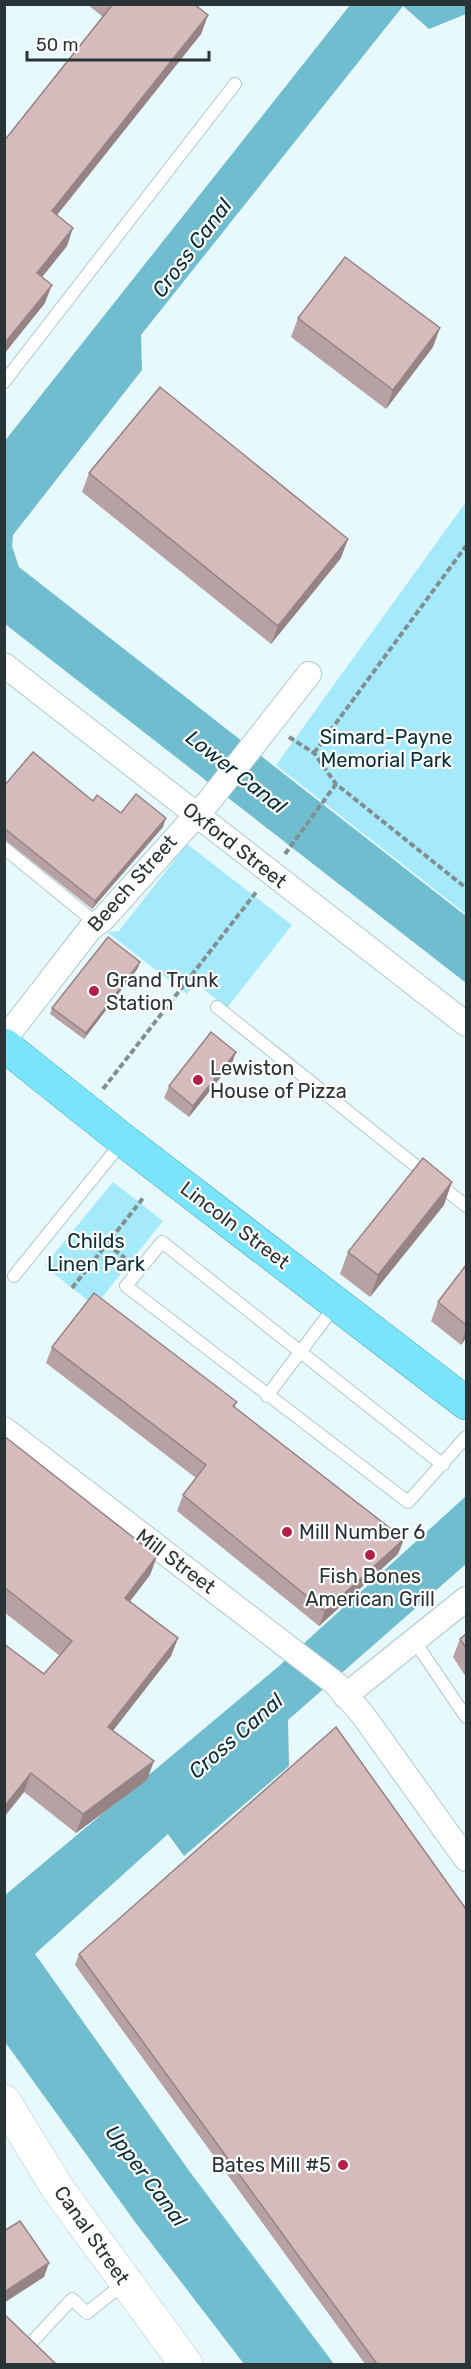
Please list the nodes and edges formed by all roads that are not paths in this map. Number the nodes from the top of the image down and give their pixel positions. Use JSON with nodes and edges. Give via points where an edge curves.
{"nodes":[{"id":1,"x":235,"y":84,"type":"dead end"},
{"id":2,"x":4,"y":382,"type":"edge"},
{"id":3,"x":4,"y":665,"type":"edge"},
{"id":4,"x":309,"y":674,"type":"dead end"},
{"id":5,"x":202,"y":807,"type":"junction"},
{"id":6,"x":4,"y":848,"type":"edge"},
{"id":7,"x":96,"y":923,"type":"junction"},
{"id":8,"x":217,"y":1007,"type":"dead end"},
{"id":9,"x":466,"y":1024,"type":"edge"},
{"id":10,"x":4,"y":1040,"type":"edge"},
{"id":11,"x":4,"y":1045,"type":"edge"},
{"id":12,"x":123,"y":1140,"type":"junction"},
{"id":13,"x":466,"y":1206,"type":"edge"},
{"id":14,"x":14,"y":1276,"type":"dead end"},
{"id":15,"x":338,"y":1302,"type":"junction"},
{"id":16,"x":302,"y":1350,"type":"junction"},
{"id":17,"x":267,"y":1396,"type":"junction"},
{"id":18,"x":466,"y":1403,"type":"edge"},
{"id":19,"x":4,"y":1429,"type":"edge"},
{"id":20,"x":466,"y":1437,"type":"edge"},
{"id":21,"x":443,"y":1465,"type":"junction"},
{"id":22,"x":466,"y":1599,"type":"edge"},
{"id":23,"x":415,"y":1642,"type":"junction"},
{"id":24,"x":340,"y":1690,"type":"junction"},
{"id":25,"x":466,"y":1717,"type":"edge"},
{"id":26,"x":466,"y":1859,"type":"edge"},
{"id":27,"x":4,"y":2101,"type":"edge"},
{"id":28,"x":125,"y":2283,"type":"junction"},
{"id":29,"x":30,"y":2342,"type":"edge"},
{"id":30,"x":186,"y":2364,"type":"edge"}],
"edges":[{"from":1,"to":2,"type":"lane"},
{"from":3,"to":5,"type":"street","name":"Oxford Street"},
{"from":4,"to":5,"type":"street","name":"Beech Street"},
{"from":5,"to":7,"type":"street","name":"Beech Street"},
{"from":5,"to":9,"type":"street","name":"Oxford Street","via":[[271,873]]},
{"from":6,"to":7,"type":"lane"},
{"from":7,"to":10,"type":"street","name":"Beech Street"},
{"from":8,"to":13,"type":"lane"},
{"from":11,"to":12,"type":"highway","name":"Lincoln Street"},
{"from":12,"to":14,"type":"lane"},
{"from":12,"to":15,"type":"highway","name":"Lincoln Street"},
{"from":15,"to":16,"type":"lane"},
{"from":15,"to":18,"type":"highway","name":"Lincoln Street"},
{"from":16,"to":17,"type":"lane"},
{"from":16,"to":17,"type":"lane","via":[[162,1242],[126,1286]]},
{"from":16,"to":21,"type":"lane"},
{"from":17,"to":21,"type":"lane","via":[[408,1502]]},
{"from":19,"to":24,"type":"street","name":"Mill Street"},
{"from":20,"to":21,"type":"lane"},
{"from":22,"to":23,"type":"street"},
{"from":23,"to":24,"type":"street"},
{"from":23,"to":25,"type":"lane"},
{"from":24,"to":26,"type":"street","name":"Mill Street","via":[[363,1715]]},
{"from":27,"to":28,"type":"main road","name":"Canal Street","via":[[58,2189]]},
{"from":28,"to":29,"type":"lane","via":[[87,2313],[72,2299]]},
{"from":28,"to":30,"type":"main road","name":"Canal Street"}]}
